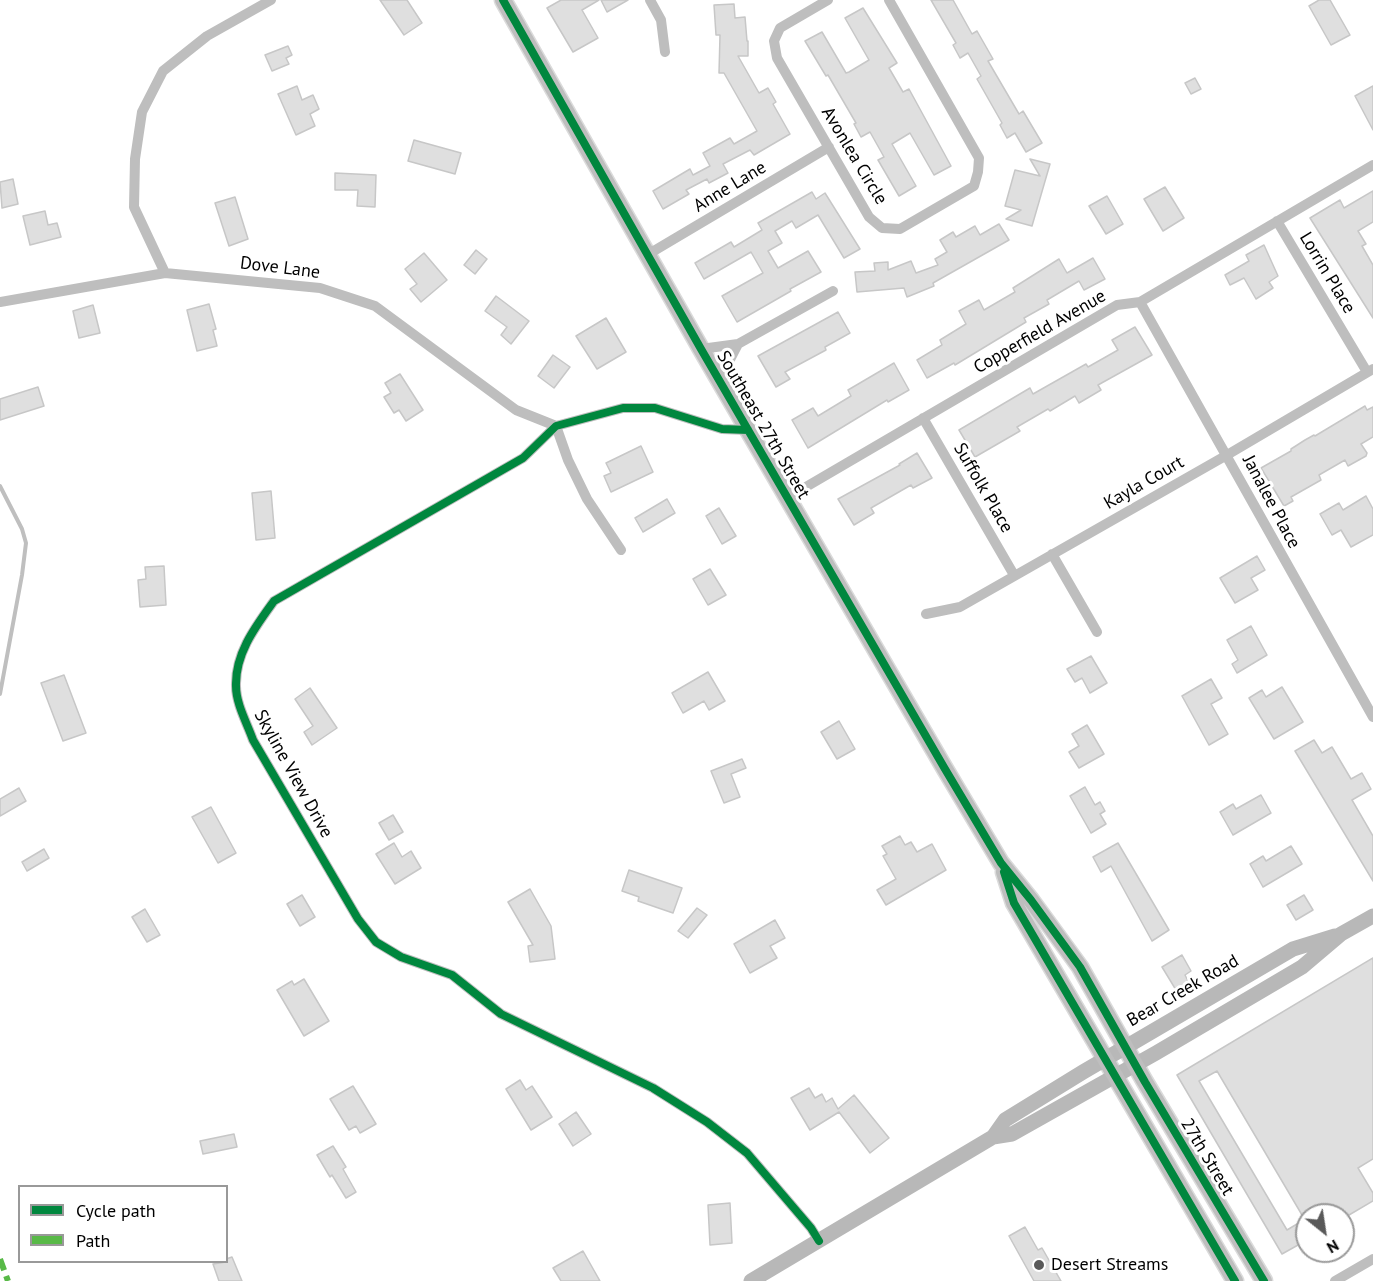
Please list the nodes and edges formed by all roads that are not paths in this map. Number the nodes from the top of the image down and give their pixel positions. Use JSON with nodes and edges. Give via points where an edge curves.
{"nodes":[{"id":1,"x":272,"y":0,"type":"edge"},
{"id":2,"x":650,"y":0,"type":"edge"},
{"id":3,"x":828,"y":0,"type":"edge"},
{"id":4,"x":889,"y":0,"type":"edge"},
{"id":5,"x":505,"y":1,"type":"edge"},
{"id":6,"x":665,"y":52,"type":"dead end"},
{"id":7,"x":829,"y":147,"type":"junction"},
{"id":8,"x":1373,"y":165,"type":"edge"},
{"id":9,"x":1277,"y":221,"type":"junction"},
{"id":10,"x":647,"y":255,"type":"junction"},
{"id":11,"x":165,"y":273,"type":"junction"},
{"id":12,"x":833,"y":291,"type":"dead end"},
{"id":13,"x":0,"y":302,"type":"edge"},
{"id":14,"x":1140,"y":302,"type":"junction"},
{"id":15,"x":738,"y":344,"type":"junction"},
{"id":16,"x":701,"y":349,"type":"junction"},
{"id":17,"x":1370,"y":370,"type":"edge"},
{"id":18,"x":719,"y":381,"type":"junction"},
{"id":19,"x":923,"y":418,"type":"junction"},
{"id":20,"x":556,"y":426,"type":"junction"},
{"id":21,"x":748,"y":430,"type":"junction"},
{"id":22,"x":1227,"y":455,"type":"junction"},
{"id":23,"x":787,"y":498,"type":"junction"},
{"id":24,"x":621,"y":550,"type":"dead end"},
{"id":25,"x":1052,"y":554,"type":"junction"},
{"id":26,"x":1014,"y":575,"type":"junction"},
{"id":27,"x":926,"y":614,"type":"dead end"},
{"id":28,"x":1097,"y":632,"type":"dead end"},
{"id":29,"x":1373,"y":717,"type":"edge"},
{"id":30,"x":1001,"y":863,"type":"junction"},
{"id":31,"x":1373,"y":916,"type":"edge"},
{"id":32,"x":1341,"y":934,"type":"junction"},
{"id":33,"x":1126,"y":1047,"type":"junction"},
{"id":34,"x":1104,"y":1060,"type":"junction"},
{"id":35,"x":1136,"y":1065,"type":"junction"},
{"id":36,"x":1114,"y":1077,"type":"junction"},
{"id":37,"x":993,"y":1137,"type":"junction"},
{"id":38,"x":819,"y":1241,"type":"junction"},
{"id":39,"x":1373,"y":1259,"type":"edge"},
{"id":40,"x":751,"y":1281,"type":"edge"},
{"id":41,"x":1235,"y":1281,"type":"edge"},
{"id":42,"x":1264,"y":1281,"type":"edge"},
{"id":43,"x":1335,"y":1281,"type":"edge"}],
"edges":[{"from":1,"to":11,"type":"street","via":[[207,36],[163,71],[142,112],[135,159],[134,207]]},
{"from":2,"to":6,"type":"street","via":[[661,20]]},
{"from":3,"to":7,"type":"street","name":"Avonlea Circle","via":[[780,28],[774,41],[777,58]]},
{"from":4,"to":7,"type":"street","name":"Avonlea Circle","via":[[979,158],[974,186],[900,229],[882,228],[869,217]]},
{"from":5,"to":10,"type":"main road","name":"Southeast 27th Street"},
{"from":7,"to":10,"type":"street","name":"Anne Lane"},
{"from":8,"to":9,"type":"street","name":"Copperfield Avenue"},
{"from":9,"to":14,"type":"street","name":"Copperfield Avenue"},
{"from":9,"to":17,"type":"street","name":"Lorrin Place"},
{"from":10,"to":16,"type":"main road","name":"Southeast 27th Street"},
{"from":11,"to":13,"type":"street","name":"Dove Lane"},
{"from":11,"to":20,"type":"street","name":"Dove Lane","via":[[320,288],[375,306],[516,410]]},
{"from":12,"to":15,"type":"street"},
{"from":14,"to":19,"type":"street","name":"Copperfield Avenue","via":[[1117,305]]},
{"from":14,"to":22,"type":"street","name":"Janalee Place"},
{"from":15,"to":16,"type":"street"},
{"from":15,"to":18,"type":"street"},
{"from":16,"to":18,"type":"main road","name":"Southeast 27th Street"},
{"from":17,"to":22,"type":"street","name":"Kayla Court"},
{"from":18,"to":21,"type":"main road","name":"Southeast 27th Street"},
{"from":19,"to":23,"type":"street","name":"Copperfield Avenue"},
{"from":19,"to":26,"type":"street","name":"Suffolk Place"},
{"from":20,"to":21,"type":"street","name":"Skyline View Drive","via":[[623,408],[655,408],[722,429]]},
{"from":20,"to":24,"type":"street","via":[[587,499]]},
{"from":20,"to":38,"type":"street","name":"Skyline View Drive","via":[[523,458],[274,601],[254,628],[240,657],[236,687],[242,713],[253,740],[352,909],[376,942],[401,957],[452,975],[501,1014],[653,1088],[707,1122],[747,1153]]},
{"from":21,"to":23,"type":"main road","name":"Southeast 27th Street"},
{"from":22,"to":25,"type":"street","name":"Kayla Court"},
{"from":22,"to":29,"type":"street","name":"Janalee Place"},
{"from":23,"to":30,"type":"main road","name":"Southeast 27th Street"},
{"from":25,"to":26,"type":"street","name":"Kayla Court"},
{"from":25,"to":28,"type":"street"},
{"from":26,"to":27,"type":"street","name":"Kayla Court","via":[[960,607]]},
{"from":30,"to":33,"type":"main road","name":"Southeast 27th Street","via":[[1080,967]]},
{"from":30,"to":34,"type":"main road","name":"Southeast 27th Street","via":[[1014,903]]},
{"from":31,"to":32,"type":"street","name":"Bear Creek Road"},
{"from":32,"to":33,"type":"street","name":"Bear Creek Road","via":[[1293,949]]},
{"from":32,"to":35,"type":"street","name":"Bear Creek Road","via":[[1302,967]]},
{"from":33,"to":34,"type":"street","name":"Bear Creek Road"},
{"from":33,"to":35,"type":"main road","name":"27th Street"},
{"from":34,"to":36,"type":"main road","name":"Southeast 27th Street"},
{"from":34,"to":37,"type":"street","name":"Bear Creek Road","via":[[1005,1120]]},
{"from":35,"to":36,"type":"street","name":"Bear Creek Road"},
{"from":35,"to":42,"type":"main road","name":"27th Street"},
{"from":36,"to":37,"type":"street","name":"Bear Creek Road","via":[[1012,1134]]},
{"from":36,"to":41,"type":"main road"},
{"from":37,"to":38,"type":"street","name":"Bear Creek Road"},
{"from":38,"to":40,"type":"street","name":"Bear Creek Road"},
{"from":39,"to":43,"type":"street"}]}
